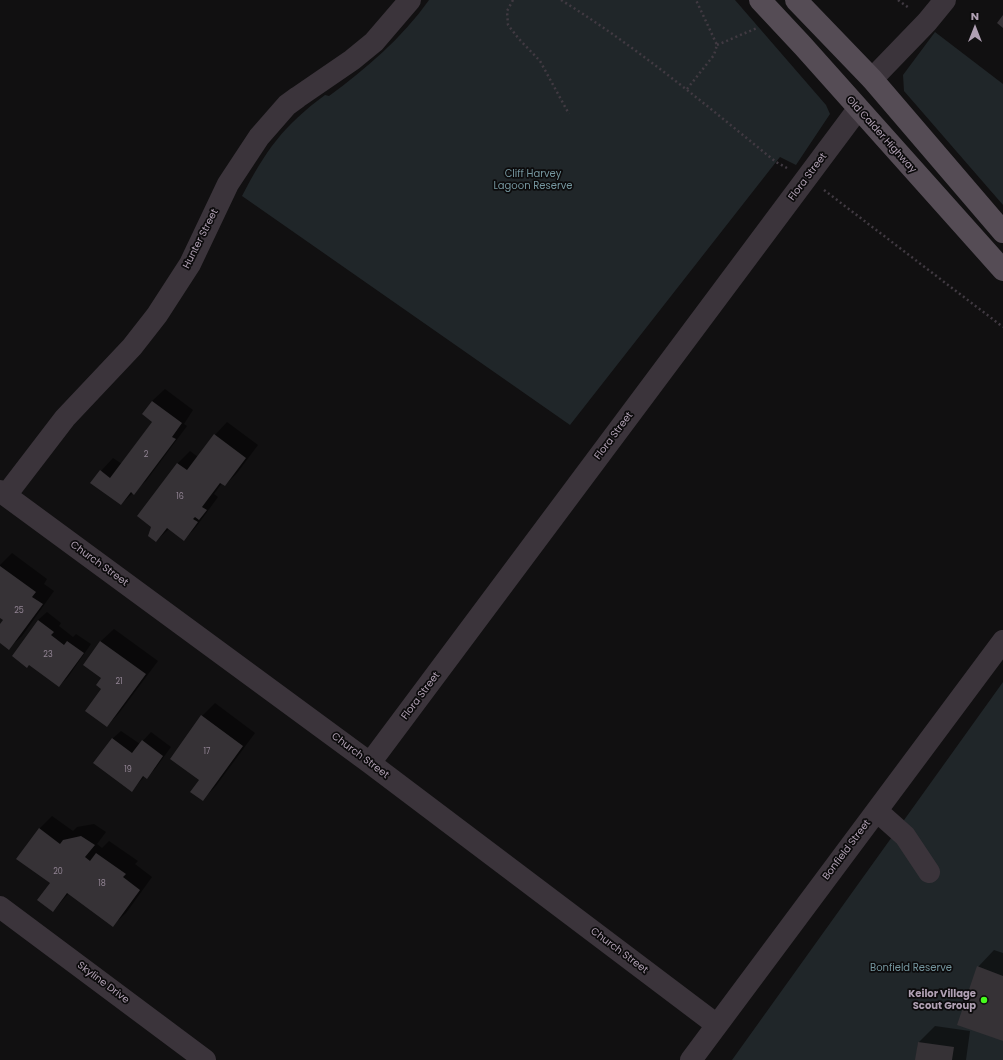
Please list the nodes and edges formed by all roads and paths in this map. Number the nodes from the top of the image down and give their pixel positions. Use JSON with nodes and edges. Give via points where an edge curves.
{"nodes":[{"id":1,"x":410,"y":0,"type":"edge"},
{"id":2,"x":513,"y":0,"type":"edge"},
{"id":3,"x":561,"y":0,"type":"edge"},
{"id":4,"x":696,"y":0,"type":"edge"},
{"id":5,"x":760,"y":0,"type":"edge"},
{"id":6,"x":796,"y":0,"type":"edge"},
{"id":7,"x":945,"y":0,"type":"edge"},
{"id":8,"x":872,"y":79,"type":"junction"},
{"id":9,"x":687,"y":88,"type":"junction"},
{"id":10,"x":858,"y":109,"type":"junction"},
{"id":11,"x":569,"y":114,"type":"dead end"},
{"id":12,"x":806,"y":180,"type":"junction"},
{"id":13,"x":1003,"y":232,"type":"edge"},
{"id":14,"x":1003,"y":270,"type":"edge"},
{"id":15,"x":1003,"y":327,"type":"edge"},
{"id":16,"x":3,"y":493,"type":"edge"},
{"id":17,"x":1003,"y":641,"type":"edge"},
{"id":18,"x":370,"y":763,"type":"junction"},
{"id":19,"x":876,"y":811,"type":"junction"},
{"id":20,"x":929,"y":872,"type":"dead end"},
{"id":21,"x":0,"y":907,"type":"edge"},
{"id":22,"x":718,"y":1025,"type":"junction"},
{"id":23,"x":206,"y":1060,"type":"edge"},
{"id":24,"x":691,"y":1060,"type":"edge"}],
"edges":[{"from":1,"to":16,"type":"street","name":"Hunter Street","via":[[374,42],[287,105],[259,137],[228,184],[190,264],[157,315],[132,347],[61,424]]},
{"from":2,"to":11,"type":"path","via":[[507,11],[508,25],[540,61]]},
{"from":3,"to":9,"type":"path","via":[[598,23]]},
{"from":4,"to":9,"type":"path","via":[[717,45],[714,54]]},
{"from":5,"to":10,"type":"main road","name":"Old Calder Highway"},
{"from":6,"to":8,"type":"main road"},
{"from":7,"to":8,"type":"street"},
{"from":8,"to":10,"type":"main road"},
{"from":8,"to":13,"type":"main road"},
{"from":9,"to":12,"type":"path","via":[[776,162]]},
{"from":10,"to":12,"type":"street","name":"Flora Street"},
{"from":10,"to":14,"type":"main road","name":"Old Calder Highway"},
{"from":12,"to":15,"type":"path","via":[[822,189]]},
{"from":12,"to":18,"type":"street","name":"Flora Street"},
{"from":16,"to":18,"type":"street","name":"Church Street"},
{"from":17,"to":19,"type":"street","name":"Bonfield Street"},
{"from":18,"to":22,"type":"street","name":"Church Street"},
{"from":19,"to":20,"type":"street","via":[[905,836]]},
{"from":19,"to":22,"type":"street","name":"Bonfield Street"},
{"from":21,"to":23,"type":"street","name":"Skyline Drive"},
{"from":22,"to":24,"type":"street","name":"Bonfield Street"}]}
